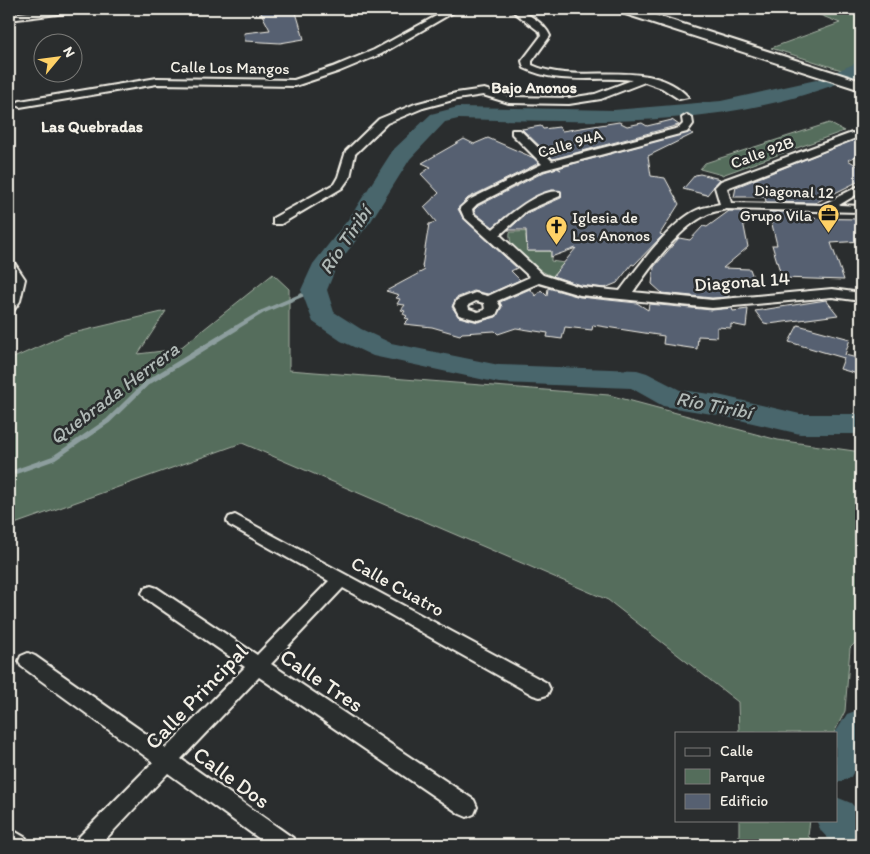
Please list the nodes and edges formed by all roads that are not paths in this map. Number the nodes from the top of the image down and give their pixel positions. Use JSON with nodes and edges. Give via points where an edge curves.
{"nodes":[{"id":1,"x":74,"y":9,"type":"edge"},
{"id":2,"x":455,"y":9,"type":"edge"},
{"id":3,"x":514,"y":9,"type":"edge"},
{"id":4,"x":624,"y":9,"type":"edge"},
{"id":5,"x":9,"y":17,"type":"edge"},
{"id":6,"x":642,"y":80,"type":"junction"},
{"id":7,"x":861,"y":86,"type":"edge"},
{"id":8,"x":683,"y":97,"type":"dead end"},
{"id":9,"x":20,"y":104,"type":"dead end"},
{"id":10,"x":687,"y":118,"type":"dead end"},
{"id":11,"x":516,"y":132,"type":"dead end"},
{"id":12,"x":852,"y":136,"type":"dead end"},
{"id":13,"x":550,"y":165,"type":"junction"},
{"id":14,"x":861,"y":188,"type":"edge"},
{"id":15,"x":556,"y":194,"type":"dead end"},
{"id":16,"x":726,"y":206,"type":"junction"},
{"id":17,"x":824,"y":208,"type":"junction"},
{"id":18,"x":861,"y":209,"type":"edge"},
{"id":19,"x":277,"y":221,"type":"dead end"},
{"id":20,"x":493,"y":235,"type":"junction"},
{"id":21,"x":9,"y":264,"type":"edge"},
{"id":22,"x":539,"y":278,"type":"junction"},
{"id":23,"x":624,"y":295,"type":"junction"},
{"id":24,"x":861,"y":297,"type":"edge"},
{"id":25,"x":489,"y":300,"type":"dead end"},
{"id":26,"x":9,"y":307,"type":"edge"},
{"id":27,"x":235,"y":521,"type":"dead end"},
{"id":28,"x":341,"y":579,"type":"junction"},
{"id":29,"x":151,"y":593,"type":"dead end"},
{"id":30,"x":28,"y":661,"type":"dead end"},
{"id":31,"x":258,"y":666,"type":"junction"},
{"id":32,"x":540,"y":689,"type":"dead end"},
{"id":33,"x":168,"y":760,"type":"junction"},
{"id":34,"x":467,"y":807,"type":"dead end"},
{"id":35,"x":9,"y":838,"type":"edge"},
{"id":36,"x":18,"y":845,"type":"edge"},
{"id":37,"x":86,"y":845,"type":"edge"},
{"id":38,"x":285,"y":845,"type":"edge"}],
"edges":[{"from":1,"to":5,"type":"street"},
{"from":2,"to":9,"type":"street","name":"Calle Los Mangos","via":[[405,38],[314,78],[295,83],[157,81]]},
{"from":3,"to":6,"type":"street","via":[[546,36],[527,61],[531,70],[552,76],[615,75]]},
{"from":4,"to":7,"type":"main road"},
{"from":6,"to":8,"type":"street","via":[[674,90]]},
{"from":6,"to":19,"type":"street","via":[[597,97],[569,101],[509,100],[484,92],[456,96],[410,110],[383,121],[357,145],[350,153],[344,177],[338,186]]},
{"from":10,"to":13,"type":"street","name":"Calle 94A","via":[[688,124],[682,130]]},
{"from":11,"to":13,"type":"street"},
{"from":12,"to":16,"type":"street","name":"Calle 92B","via":[[725,183],[721,186]]},
{"from":13,"to":20,"type":"street","name":"Calle 94A","via":[[520,177],[466,208],[468,215]]},
{"from":14,"to":17,"type":"street"},
{"from":15,"to":20,"type":"street","via":[[522,210]]},
{"from":16,"to":17,"type":"street","name":"Diagonal 12"},
{"from":16,"to":23,"type":"street","via":[[692,218],[640,272]]},
{"from":17,"to":18,"type":"street","name":"Diagonal 12"},
{"from":20,"to":22,"type":"street"},
{"from":21,"to":26,"type":"street","via":[[18,279]]},
{"from":22,"to":23,"type":"street","name":"Diagonal 14","via":[[580,291]]},
{"from":22,"to":25,"type":"street"},
{"from":23,"to":24,"type":"street","name":"Diagonal 14","via":[[712,304],[832,293]]},
{"from":27,"to":28,"type":"street","name":"Calle Cuatro"},
{"from":28,"to":31,"type":"street","name":"Calle Principal"},
{"from":28,"to":32,"type":"street","name":"Calle Cuatro"},
{"from":29,"to":31,"type":"street","name":"Calle Tres"},
{"from":30,"to":33,"type":"street","name":"Calle Dos"},
{"from":31,"to":33,"type":"street","name":"Calle Principal"},
{"from":31,"to":34,"type":"street","name":"Calle Tres"},
{"from":33,"to":37,"type":"street","name":"Calle Principal"},
{"from":33,"to":38,"type":"street","name":"Calle Dos"},
{"from":35,"to":36,"type":"street"}]}
